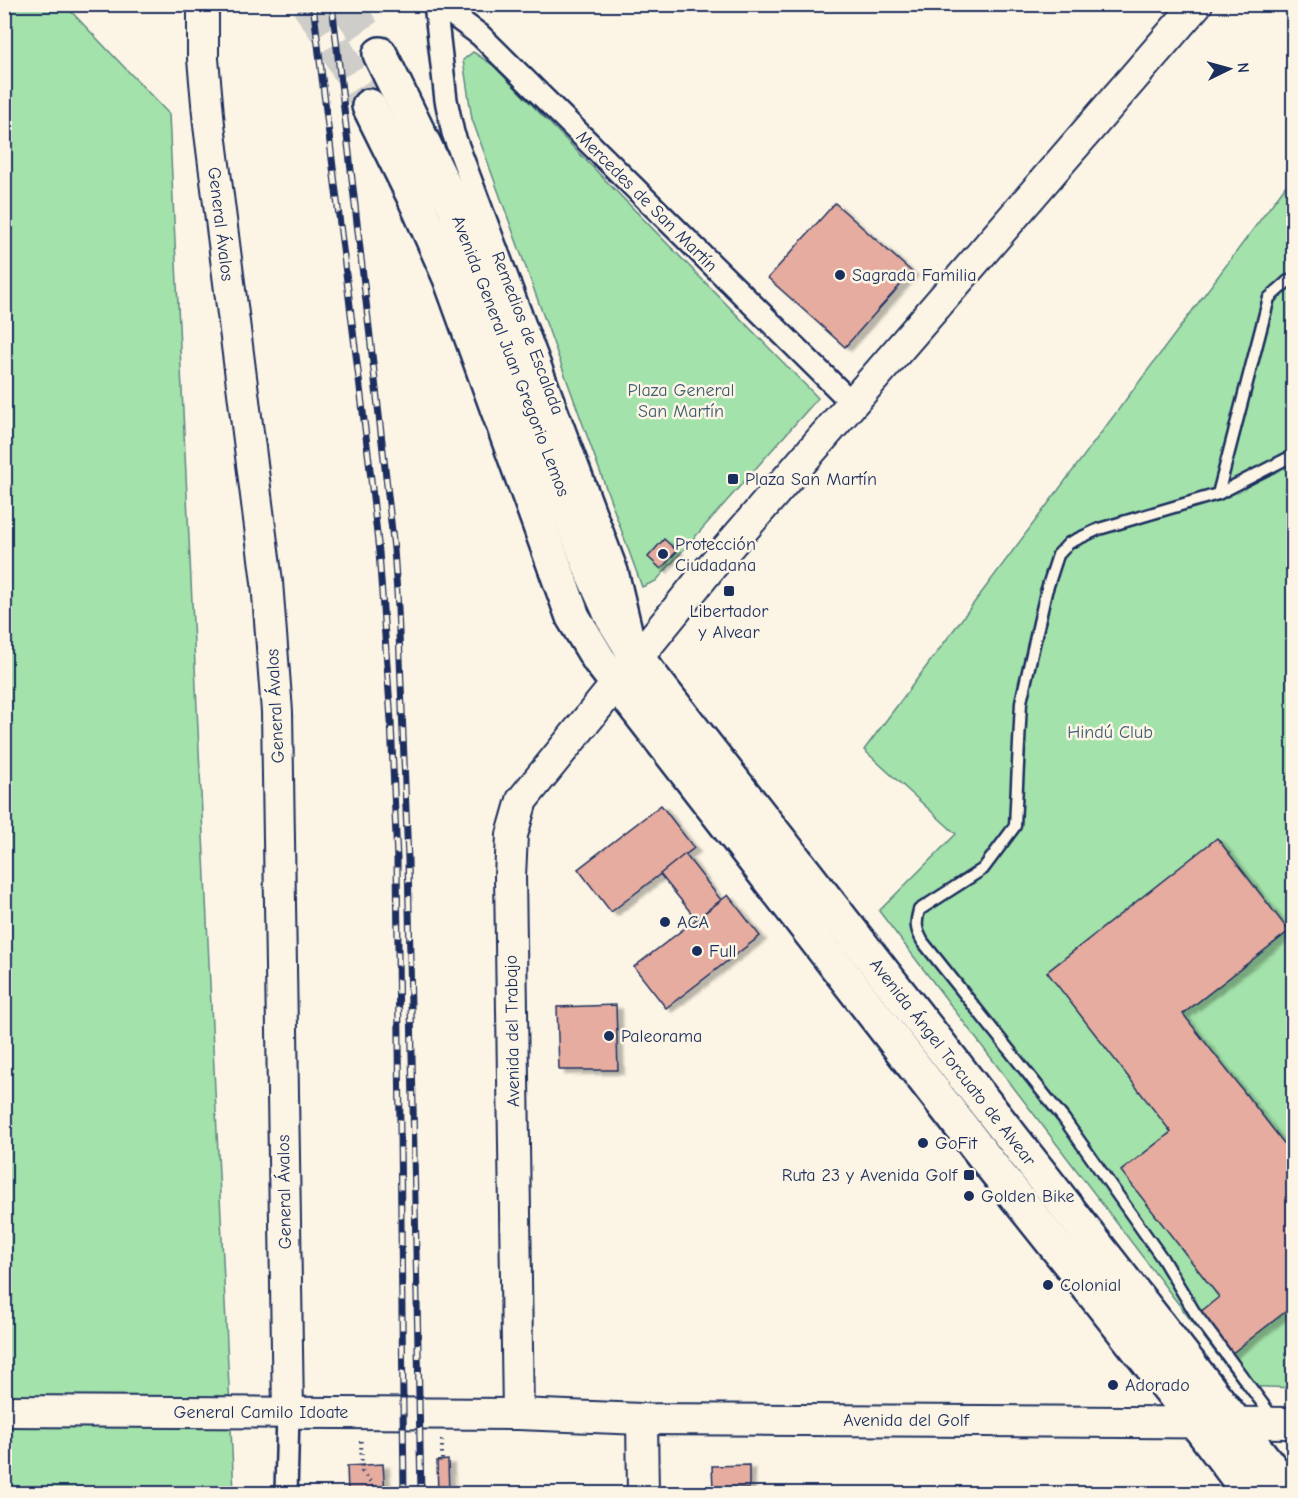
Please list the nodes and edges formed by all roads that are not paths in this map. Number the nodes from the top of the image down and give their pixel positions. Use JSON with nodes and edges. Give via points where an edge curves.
{"nodes":[{"id":1,"x":203,"y":4,"type":"edge"},
{"id":2,"x":437,"y":4,"type":"edge"},
{"id":3,"x":1197,"y":4,"type":"edge"},
{"id":4,"x":380,"y":54,"type":"tunnel mouth"},
{"id":5,"x":369,"y":106,"type":"tunnel mouth"},
{"id":6,"x":1293,"y":282,"type":"edge"},
{"id":7,"x":852,"y":403,"type":"junction"},
{"id":8,"x":1293,"y":456,"type":"edge"},
{"id":9,"x":1218,"y":494,"type":"junction"},
{"id":10,"x":628,"y":671,"type":"junction"},
{"id":11,"x":4,"y":1411,"type":"edge"},
{"id":12,"x":288,"y":1412,"type":"junction"},
{"id":13,"x":518,"y":1414,"type":"junction"},
{"id":14,"x":642,"y":1419,"type":"junction"},
{"id":15,"x":1234,"y":1421,"type":"junction"},
{"id":16,"x":1196,"y":1422,"type":"junction"},
{"id":17,"x":1285,"y":1422,"type":"edge"},
{"id":18,"x":286,"y":1494,"type":"edge"},
{"id":19,"x":643,"y":1494,"type":"edge"},
{"id":20,"x":1250,"y":1494,"type":"edge"},
{"id":21,"x":1291,"y":1494,"type":"edge"}],
"edges":[{"from":1,"to":12,"type":"street","name":"General Ávalos","via":[[208,124],[267,582],[277,712]]},
{"from":2,"to":7,"type":"street","name":"Mercedes de San Martín","via":[[480,35]]},
{"from":2,"to":10,"type":"street","name":"Remedios de Escalada","via":[[453,133],[617,571]]},
{"from":3,"to":7,"type":"street","name":"Avenida del Trabajo"},
{"from":4,"to":10,"type":"main road","name":"Avenida General Juan Gregorio Lemos","via":[[454,206],[612,616]]},
{"from":5,"to":10,"type":"main road","name":"Avenida General Juan Gregorio Lemos","via":[[450,278],[573,617],[599,660]]},
{"from":6,"to":9,"type":"lane","via":[[1269,298]]},
{"from":7,"to":10,"type":"street","name":"Avenida del Trabajo"},
{"from":8,"to":9,"type":"lane"},
{"from":9,"to":17,"type":"lane","via":[[1099,529],[1069,543],[1058,555],[1021,702],[1015,826],[983,869],[919,910],[915,923],[923,942],[1064,1119],[1162,1258],[1195,1313]]},
{"from":10,"to":13,"type":"street","name":"Avenida del Trabajo","via":[[522,800],[512,835]]},
{"from":10,"to":15,"type":"main road","name":"Avenida Ángel Torcuato de Alvear"},
{"from":10,"to":16,"type":"main road","name":"Avenida Ángel Torcuato de Alvear","via":[[987,1160]]},
{"from":11,"to":12,"type":"street","name":"General Camilo Idoate"},
{"from":12,"to":13,"type":"street","name":"General Camilo Idoate"},
{"from":12,"to":18,"type":"street"},
{"from":13,"to":14,"type":"street","name":"Avenida del Golf"},
{"from":14,"to":16,"type":"street","name":"Avenida del Golf"},
{"from":14,"to":19,"type":"street"},
{"from":15,"to":16,"type":"street","name":"Avenida del Golf"},
{"from":15,"to":17,"type":"street","name":"Avenida del Golf"},
{"from":15,"to":21,"type":"main road","name":"Avenida Ángel Torcuato de Alvear"},
{"from":16,"to":20,"type":"main road","name":"Avenida Ángel Torcuato de Alvear"}]}
